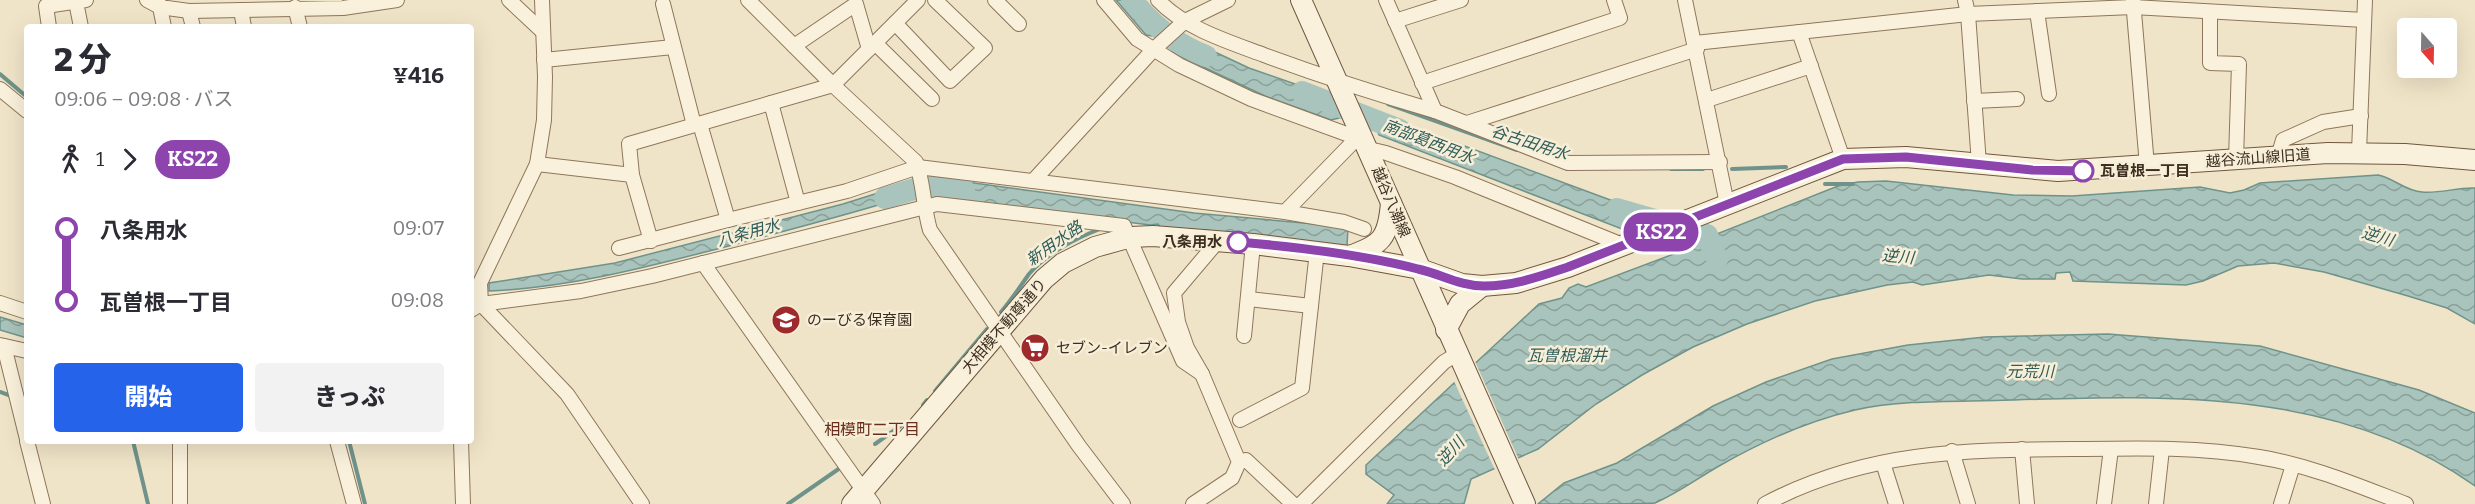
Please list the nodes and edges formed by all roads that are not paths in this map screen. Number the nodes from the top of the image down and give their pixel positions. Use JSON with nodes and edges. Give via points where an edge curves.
{"nodes":[{"id":1,"x":147,"y":0,"type":"edge"},
{"id":2,"x":509,"y":0,"type":"edge"},
{"id":3,"x":542,"y":0,"type":"edge"},
{"id":4,"x":748,"y":0,"type":"edge"},
{"id":5,"x":918,"y":0,"type":"edge"},
{"id":6,"x":935,"y":0,"type":"edge"},
{"id":7,"x":995,"y":0,"type":"edge"},
{"id":8,"x":1104,"y":0,"type":"edge"},
{"id":9,"x":1158,"y":0,"type":"edge"},
{"id":10,"x":1301,"y":0,"type":"edge"},
{"id":11,"x":1386,"y":0,"type":"edge"},
{"id":12,"x":1461,"y":0,"type":"edge"},
{"id":13,"x":1614,"y":0,"type":"edge"},
{"id":14,"x":1685,"y":0,"type":"edge"},
{"id":15,"x":2365,"y":0,"type":"edge"},
{"id":16,"x":81,"y":1,"type":"edge"},
{"id":17,"x":389,"y":1,"type":"edge"},
{"id":18,"x":1223,"y":1,"type":"edge"},
{"id":19,"x":159,"y":4,"type":"edge"},
{"id":20,"x":663,"y":4,"type":"dead end"},
{"id":21,"x":2133,"y":4,"type":"edge"},
{"id":22,"x":297,"y":5,"type":"edge"},
{"id":23,"x":1967,"y":7,"type":"edge"},
{"id":24,"x":241,"y":10,"type":"junction"},
{"id":25,"x":189,"y":11,"type":"junction"},
{"id":26,"x":2037,"y":11,"type":"junction"},
{"id":27,"x":2210,"y":12,"type":"junction"},
{"id":28,"x":2364,"y":20,"type":"junction"},
{"id":29,"x":1185,"y":21,"type":"junction"},
{"id":30,"x":1395,"y":21,"type":"junction"},
{"id":31,"x":895,"y":23,"type":"junction"},
{"id":32,"x":49,"y":24,"type":"edge"},
{"id":33,"x":81,"y":24,"type":"edge"},
{"id":34,"x":163,"y":24,"type":"edge"},
{"id":35,"x":192,"y":24,"type":"edge"},
{"id":36,"x":243,"y":24,"type":"edge"},
{"id":37,"x":300,"y":24,"type":"edge"},
{"id":38,"x":1019,"y":24,"type":"dead end"},
{"id":39,"x":542,"y":31,"type":"junction"},
{"id":40,"x":1799,"y":32,"type":"junction"},
{"id":41,"x":794,"y":46,"type":"junction"},
{"id":42,"x":872,"y":46,"type":"junction"},
{"id":43,"x":1696,"y":46,"type":"junction"},
{"id":44,"x":673,"y":47,"type":"junction"},
{"id":45,"x":1154,"y":50,"type":"junction"},
{"id":46,"x":544,"y":60,"type":"junction"},
{"id":47,"x":1811,"y":66,"type":"junction"},
{"id":48,"x":1339,"y":83,"type":"junction"},
{"id":49,"x":1422,"y":83,"type":"junction"},
{"id":50,"x":833,"y":86,"type":"junction"},
{"id":51,"x":0,"y":89,"type":"edge"},
{"id":52,"x":2049,"y":94,"type":"dead end"},
{"id":53,"x":932,"y":99,"type":"dead end"},
{"id":54,"x":2017,"y":99,"type":"dead end"},
{"id":55,"x":1707,"y":100,"type":"junction"},
{"id":56,"x":1974,"y":101,"type":"junction"},
{"id":57,"x":771,"y":103,"type":"junction"},
{"id":58,"x":24,"y":109,"type":"edge"},
{"id":59,"x":1435,"y":111,"type":"junction"},
{"id":60,"x":2361,"y":116,"type":"junction"},
{"id":61,"x":1467,"y":123,"type":"junction"},
{"id":62,"x":697,"y":124,"type":"junction"},
{"id":63,"x":1364,"y":143,"type":"junction"},
{"id":64,"x":2359,"y":152,"type":"junction"},
{"id":65,"x":2278,"y":157,"type":"junction"},
{"id":66,"x":1843,"y":159,"type":"junction"},
{"id":67,"x":2236,"y":159,"type":"junction"},
{"id":68,"x":2475,"y":160,"type":"edge"},
{"id":69,"x":1720,"y":162,"type":"junction"},
{"id":70,"x":537,"y":164,"type":"junction"},
{"id":71,"x":1979,"y":164,"type":"junction"},
{"id":72,"x":2147,"y":166,"type":"junction"},
{"id":73,"x":919,"y":172,"type":"junction"},
{"id":74,"x":632,"y":175,"type":"junction"},
{"id":75,"x":1033,"y":181,"type":"junction"},
{"id":76,"x":1391,"y":202,"type":"junction"},
{"id":77,"x":798,"y":203,"type":"junction"},
{"id":78,"x":1727,"y":204,"type":"junction"},
{"id":79,"x":923,"y":206,"type":"junction"},
{"id":80,"x":1285,"y":212,"type":"junction"},
{"id":81,"x":728,"y":220,"type":"junction"},
{"id":82,"x":1364,"y":229,"type":"dead end"},
{"id":83,"x":1131,"y":237,"type":"junction"},
{"id":84,"x":651,"y":241,"type":"junction"},
{"id":85,"x":1218,"y":241,"type":"junction"},
{"id":86,"x":1253,"y":244,"type":"junction"},
{"id":87,"x":1625,"y":246,"type":"junction"},
{"id":88,"x":619,"y":248,"type":"dead end"},
{"id":89,"x":1317,"y":251,"type":"junction"},
{"id":90,"x":1349,"y":256,"type":"junction"},
{"id":91,"x":703,"y":263,"type":"junction"},
{"id":92,"x":1420,"y":269,"type":"junction"},
{"id":93,"x":477,"y":283,"type":"edge"},
{"id":94,"x":1482,"y":286,"type":"junction"},
{"id":95,"x":1249,"y":299,"type":"junction"},
{"id":96,"x":0,"y":303,"type":"edge"},
{"id":97,"x":478,"y":306,"type":"edge"},
{"id":98,"x":1311,"y":306,"type":"junction"},
{"id":99,"x":24,"y":311,"type":"edge"},
{"id":100,"x":999,"y":329,"type":"junction"},
{"id":101,"x":1446,"y":330,"type":"junction"},
{"id":102,"x":1244,"y":336,"type":"dead end"},
{"id":103,"x":2,"y":345,"type":"edge"},
{"id":104,"x":24,"y":350,"type":"edge"},
{"id":105,"x":1459,"y":358,"type":"junction"},
{"id":106,"x":1202,"y":374,"type":"junction"},
{"id":107,"x":1240,"y":420,"type":"dead end"},
{"id":108,"x":24,"y":429,"type":"edge"},
{"id":109,"x":28,"y":444,"type":"edge"},
{"id":110,"x":180,"y":444,"type":"edge"},
{"id":111,"x":338,"y":444,"type":"edge"},
{"id":112,"x":461,"y":444,"type":"edge"},
{"id":113,"x":2111,"y":448,"type":"junction"},
{"id":114,"x":2022,"y":449,"type":"junction"},
{"id":115,"x":2162,"y":449,"type":"junction"},
{"id":116,"x":1952,"y":451,"type":"junction"},
{"id":117,"x":1239,"y":462,"type":"junction"},
{"id":118,"x":1883,"y":463,"type":"junction"},
{"id":119,"x":2293,"y":465,"type":"junction"},
{"id":120,"x":863,"y":499,"type":"edge"},
{"id":121,"x":43,"y":504,"type":"edge"},
{"id":122,"x":180,"y":504,"type":"edge"},
{"id":123,"x":354,"y":504,"type":"edge"},
{"id":124,"x":463,"y":504,"type":"edge"},
{"id":125,"x":642,"y":504,"type":"edge"},
{"id":126,"x":1123,"y":504,"type":"edge"},
{"id":127,"x":1193,"y":504,"type":"edge"},
{"id":128,"x":1293,"y":504,"type":"edge"},
{"id":129,"x":1301,"y":504,"type":"edge"},
{"id":130,"x":1525,"y":504,"type":"edge"},
{"id":131,"x":1767,"y":504,"type":"edge"},
{"id":132,"x":1896,"y":504,"type":"edge"},
{"id":133,"x":1968,"y":504,"type":"edge"},
{"id":134,"x":2027,"y":504,"type":"edge"},
{"id":135,"x":2104,"y":504,"type":"edge"},
{"id":136,"x":2156,"y":504,"type":"edge"},
{"id":137,"x":2281,"y":504,"type":"edge"},
{"id":138,"x":2406,"y":504,"type":"edge"}],
"edges":[{"from":1,"to":19,"type":"street"},
{"from":2,"to":39,"type":"street"},
{"from":3,"to":39,"type":"street"},
{"from":4,"to":41,"type":"street"},
{"from":5,"to":31,"type":"street"},
{"from":6,"to":31,"type":"street","via":[[985,48],[950,81]]},
{"from":7,"to":38,"type":"street"},
{"from":8,"to":45,"type":"street","via":[[1137,39]]},
{"from":9,"to":29,"type":"street"},
{"from":10,"to":48,"type":"street","name":"越谷八潮線"},
{"from":11,"to":30,"type":"street"},
{"from":12,"to":30,"type":"street"},
{"from":13,"to":49,"type":"street","via":[[1620,18]]},
{"from":14,"to":43,"type":"street"},
{"from":15,"to":28,"type":"street"},
{"from":16,"to":32,"type":"street","via":[[46,6]]},
{"from":16,"to":33,"type":"street"},
{"from":17,"to":22,"type":"street","via":[[343,8]]},
{"from":18,"to":29,"type":"street"},
{"from":19,"to":25,"type":"street"},
{"from":19,"to":34,"type":"street"},
{"from":20,"to":44,"type":"street"},
{"from":21,"to":26,"type":"street"},
{"from":21,"to":27,"type":"street"},
{"from":21,"to":72,"type":"street"},
{"from":22,"to":24,"type":"street"},
{"from":22,"to":37,"type":"street"},
{"from":23,"to":26,"type":"street"},
{"from":23,"to":40,"type":"street"},
{"from":23,"to":56,"type":"street"},
{"from":24,"to":25,"type":"street"},
{"from":24,"to":36,"type":"street"},
{"from":25,"to":35,"type":"street"},
{"from":26,"to":52,"type":"street"},
{"from":27,"to":28,"type":"street"},
{"from":27,"to":67,"type":"street","via":[[2210,63],[2240,64]]},
{"from":28,"to":60,"type":"street"},
{"from":29,"to":45,"type":"street"},
{"from":29,"to":48,"type":"street"},
{"from":30,"to":49,"type":"street"},
{"from":31,"to":42,"type":"street"},
{"from":39,"to":46,"type":"street"},
{"from":40,"to":43,"type":"street"},
{"from":40,"to":47,"type":"street"},
{"from":41,"to":42,"type":"street","via":[[856,4]]},
{"from":41,"to":50,"type":"street"},
{"from":42,"to":50,"type":"street"},
{"from":42,"to":53,"type":"street"},
{"from":43,"to":55,"type":"street"},
{"from":43,"to":61,"type":"street"},
{"from":44,"to":46,"type":"street"},
{"from":44,"to":62,"type":"street"},
{"from":45,"to":63,"type":"street","via":[[1251,99]]},
{"from":45,"to":75,"type":"street"},
{"from":46,"to":70,"type":"street","via":[[544,120]]},
{"from":47,"to":55,"type":"street"},
{"from":47,"to":66,"type":"street"},
{"from":48,"to":59,"type":"street"},
{"from":48,"to":63,"type":"street","name":"越谷八潮線"},
{"from":49,"to":59,"type":"street"},
{"from":50,"to":57,"type":"street"},
{"from":50,"to":73,"type":"street","via":[[915,162]]},
{"from":51,"to":58,"type":"street"},
{"from":54,"to":56,"type":"street"},
{"from":55,"to":69,"type":"street"},
{"from":56,"to":71,"type":"street"},
{"from":57,"to":62,"type":"street"},
{"from":57,"to":77,"type":"street"},
{"from":59,"to":61,"type":"street"},
{"from":60,"to":64,"type":"street"},
{"from":60,"to":65,"type":"street","via":[[2324,122],[2283,140]]},
{"from":61,"to":69,"type":"street","via":[[1568,163]]},
{"from":62,"to":74,"type":"street","via":[[629,144]]},
{"from":62,"to":81,"type":"street"},
{"from":63,"to":76,"type":"street","name":"越谷八潮線"},
{"from":63,"to":80,"type":"street"},
{"from":63,"to":87,"type":"street"},
{"from":64,"to":65,"type":"street","name":"越谷流山線旧道"},
{"from":64,"to":68,"type":"street","name":"越谷流山線旧道"},
{"from":65,"to":67,"type":"street","name":"越谷流山線旧道"},
{"from":66,"to":71,"type":"street","name":"越谷流山線旧道","via":[[1888,156]]},
{"from":66,"to":78,"type":"street","name":"越谷流山線旧道"},
{"from":67,"to":72,"type":"street","name":"越谷流山線旧道"},
{"from":69,"to":78,"type":"street"},
{"from":70,"to":74,"type":"street"},
{"from":70,"to":93,"type":"street"},
{"from":71,"to":72,"type":"street","name":"越谷流山線旧道","via":[[2058,171]]},
{"from":73,"to":75,"type":"street"},
{"from":73,"to":77,"type":"street"},
{"from":73,"to":79,"type":"street"},
{"from":74,"to":84,"type":"street"},
{"from":75,"to":80,"type":"street"},
{"from":76,"to":90,"type":"street","via":[[1389,225],[1378,243]]},
{"from":76,"to":92,"type":"street","name":"越谷八潮線"},
{"from":77,"to":81,"type":"street"},
{"from":78,"to":87,"type":"street","name":"越谷流山線旧道"},
{"from":79,"to":83,"type":"street","via":[[938,204],[1124,225]]},
{"from":79,"to":91,"type":"street"},
{"from":79,"to":100,"type":"street","via":[[930,230]]},
{"from":80,"to":82,"type":"street"},
{"from":81,"to":84,"type":"street"},
{"from":83,"to":85,"type":"street","name":"大相模不動尊通り"},
{"from":83,"to":100,"type":"street","name":"大相模不動尊通り","via":[[1095,247],[1063,263]]},
{"from":83,"to":106,"type":"street","via":[[1183,360]]},
{"from":84,"to":88,"type":"street"},
{"from":85,"to":86,"type":"street","name":"大相模不動尊通り"},
{"from":85,"to":106,"type":"street","via":[[1174,293],[1178,322]]},
{"from":86,"to":89,"type":"street","name":"大相模不動尊通り"},
{"from":86,"to":95,"type":"street"},
{"from":87,"to":94,"type":"street","name":"越谷流山線旧道","via":[[1530,280]]},
{"from":89,"to":90,"type":"street","name":"大相模不動尊通り"},
{"from":89,"to":98,"type":"street"},
{"from":90,"to":92,"type":"street","name":"大相模不動尊通り"},
{"from":91,"to":97,"type":"street","via":[[582,291]]},
{"from":91,"to":120,"type":"street"},
{"from":92,"to":94,"type":"street","name":"越谷流山線旧道","via":[[1462,284]]},
{"from":92,"to":101,"type":"street","name":"越谷八潮線"},
{"from":93,"to":97,"type":"street"},
{"from":94,"to":101,"type":"street","via":[[1460,304]]},
{"from":95,"to":98,"type":"street"},
{"from":95,"to":102,"type":"street"},
{"from":96,"to":99,"type":"street"},
{"from":97,"to":125,"type":"street","via":[[567,394]]},
{"from":98,"to":107,"type":"street","via":[[1302,388]]},
{"from":100,"to":120,"type":"street","name":"大相模不動尊通り"},
{"from":100,"to":126,"type":"street"},
{"from":101,"to":105,"type":"street","name":"越谷八潮線"},
{"from":103,"to":104,"type":"street"},
{"from":103,"to":108,"type":"street"},
{"from":105,"to":129,"type":"street","via":[[1444,362]]},
{"from":105,"to":130,"type":"street","name":"越谷八潮線"},
{"from":106,"to":117,"type":"street"},
{"from":109,"to":121,"type":"street"},
{"from":110,"to":122,"type":"street"},
{"from":111,"to":123,"type":"street"},
{"from":112,"to":124,"type":"street"},
{"from":113,"to":114,"type":"street"},
{"from":113,"to":115,"type":"street"},
{"from":113,"to":135,"type":"street"},
{"from":114,"to":116,"type":"street"},
{"from":114,"to":134,"type":"street"},
{"from":115,"to":119,"type":"street","via":[[2211,451]]},
{"from":115,"to":136,"type":"street"},
{"from":116,"to":118,"type":"street"},
{"from":116,"to":133,"type":"street"},
{"from":117,"to":127,"type":"street","via":[[1232,478]]},
{"from":117,"to":128,"type":"street","via":[[1246,460]]},
{"from":118,"to":131,"type":"street","via":[[1824,478]]},
{"from":118,"to":132,"type":"street"},
{"from":119,"to":137,"type":"street"},
{"from":119,"to":138,"type":"street"}]}
